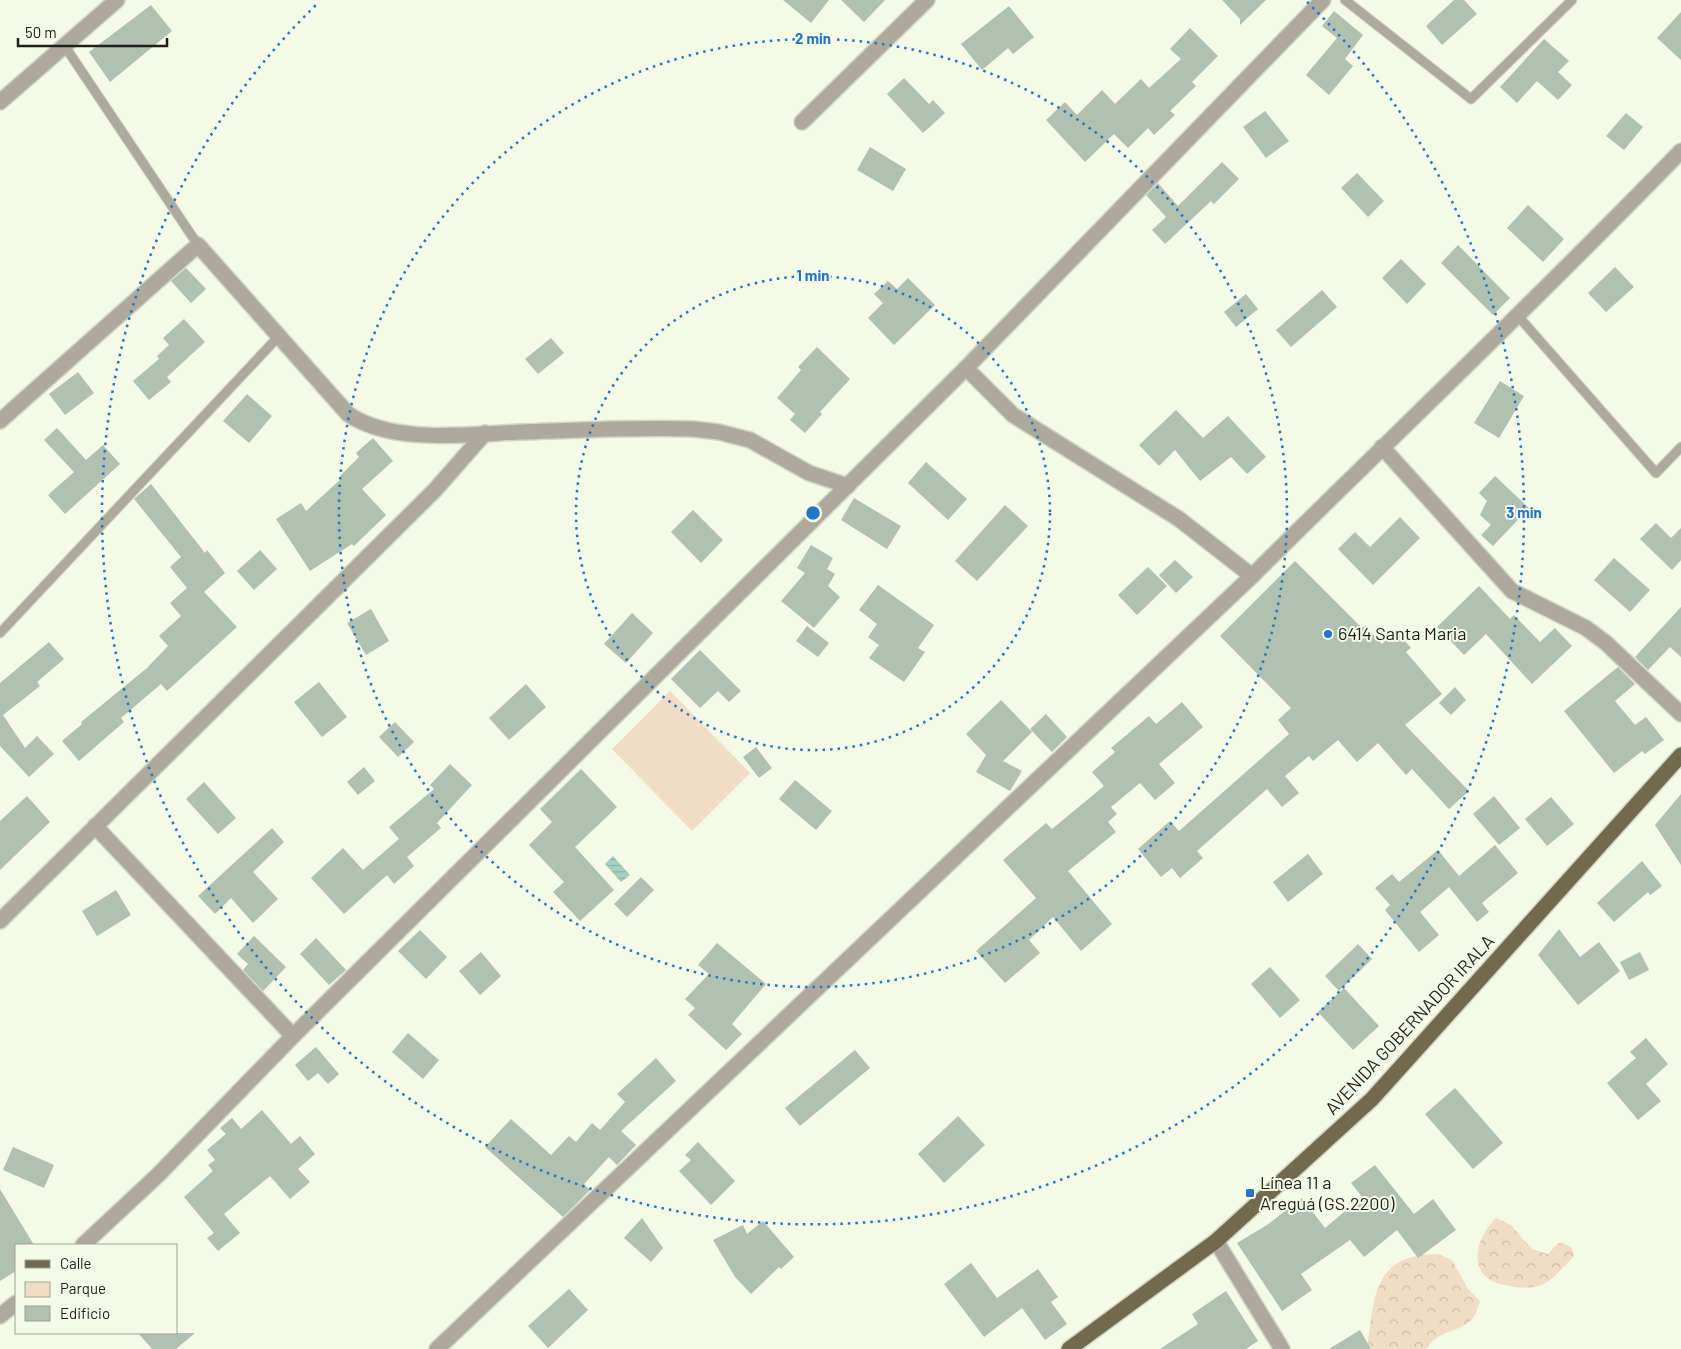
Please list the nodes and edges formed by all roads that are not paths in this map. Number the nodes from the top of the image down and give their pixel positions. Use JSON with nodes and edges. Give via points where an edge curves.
{"nodes":[{"id":1,"x":117,"y":0,"type":"edge"},
{"id":2,"x":927,"y":0,"type":"edge"},
{"id":3,"x":1323,"y":0,"type":"edge"},
{"id":4,"x":1345,"y":0,"type":"edge"},
{"id":5,"x":1572,"y":0,"type":"edge"},
{"id":6,"x":64,"y":45,"type":"junction"},
{"id":7,"x":0,"y":102,"type":"edge"},
{"id":8,"x":802,"y":122,"type":"dead end"},
{"id":9,"x":1681,"y":151,"type":"edge"},
{"id":10,"x":198,"y":245,"type":"junction"},
{"id":11,"x":1518,"y":316,"type":"junction"},
{"id":12,"x":279,"y":336,"type":"junction"},
{"id":13,"x":966,"y":368,"type":"junction"},
{"id":14,"x":0,"y":421,"type":"edge"},
{"id":15,"x":484,"y":433,"type":"junction"},
{"id":16,"x":1382,"y":446,"type":"junction"},
{"id":17,"x":1681,"y":447,"type":"edge"},
{"id":18,"x":848,"y":486,"type":"junction"},
{"id":19,"x":1252,"y":576,"type":"junction"},
{"id":20,"x":0,"y":633,"type":"edge"},
{"id":21,"x":1681,"y":714,"type":"edge"},
{"id":22,"x":1681,"y":755,"type":"edge"},
{"id":23,"x":95,"y":826,"type":"junction"},
{"id":24,"x":0,"y":921,"type":"edge"},
{"id":25,"x":293,"y":1036,"type":"junction"},
{"id":26,"x":1216,"y":1241,"type":"junction"},
{"id":27,"x":84,"y":1244,"type":"edge"},
{"id":28,"x":15,"y":1304,"type":"edge"},
{"id":29,"x":0,"y":1316,"type":"edge"},
{"id":30,"x":438,"y":1349,"type":"edge"},
{"id":31,"x":1069,"y":1349,"type":"edge"},
{"id":32,"x":1282,"y":1349,"type":"edge"}],
"edges":[{"from":1,"to":6,"type":"street"},
{"from":2,"to":8,"type":"street"},
{"from":3,"to":13,"type":"street"},
{"from":4,"to":5,"type":"lane","via":[[1471,99]]},
{"from":6,"to":7,"type":"street"},
{"from":6,"to":10,"type":"lane"},
{"from":9,"to":11,"type":"street"},
{"from":10,"to":12,"type":"street"},
{"from":10,"to":14,"type":"street"},
{"from":11,"to":16,"type":"street"},
{"from":11,"to":17,"type":"lane","via":[[1656,474]]},
{"from":12,"to":15,"type":"street","via":[[348,414],[360,423],[428,435]]},
{"from":12,"to":20,"type":"lane"},
{"from":13,"to":18,"type":"street"},
{"from":13,"to":19,"type":"street","via":[[1013,415],[1179,519]]},
{"from":15,"to":18,"type":"street","via":[[666,428],[719,432],[750,440],[809,473]]},
{"from":15,"to":23,"type":"street","via":[[435,490]]},
{"from":16,"to":19,"type":"street"},
{"from":16,"to":21,"type":"street","via":[[1512,591],[1586,628]]},
{"from":18,"to":25,"type":"street"},
{"from":19,"to":30,"type":"street"},
{"from":22,"to":26,"type":"main road","name":"AVENIDA GOBERNADOR IRALA","via":[[1372,1099]]},
{"from":23,"to":24,"type":"street"},
{"from":23,"to":25,"type":"street"},
{"from":25,"to":27,"type":"street","via":[[158,1175]]},
{"from":26,"to":31,"type":"main road","name":"AVENIDA GOBERNADOR IRALA"},
{"from":26,"to":32,"type":"street"},
{"from":28,"to":29,"type":"street"}]}
